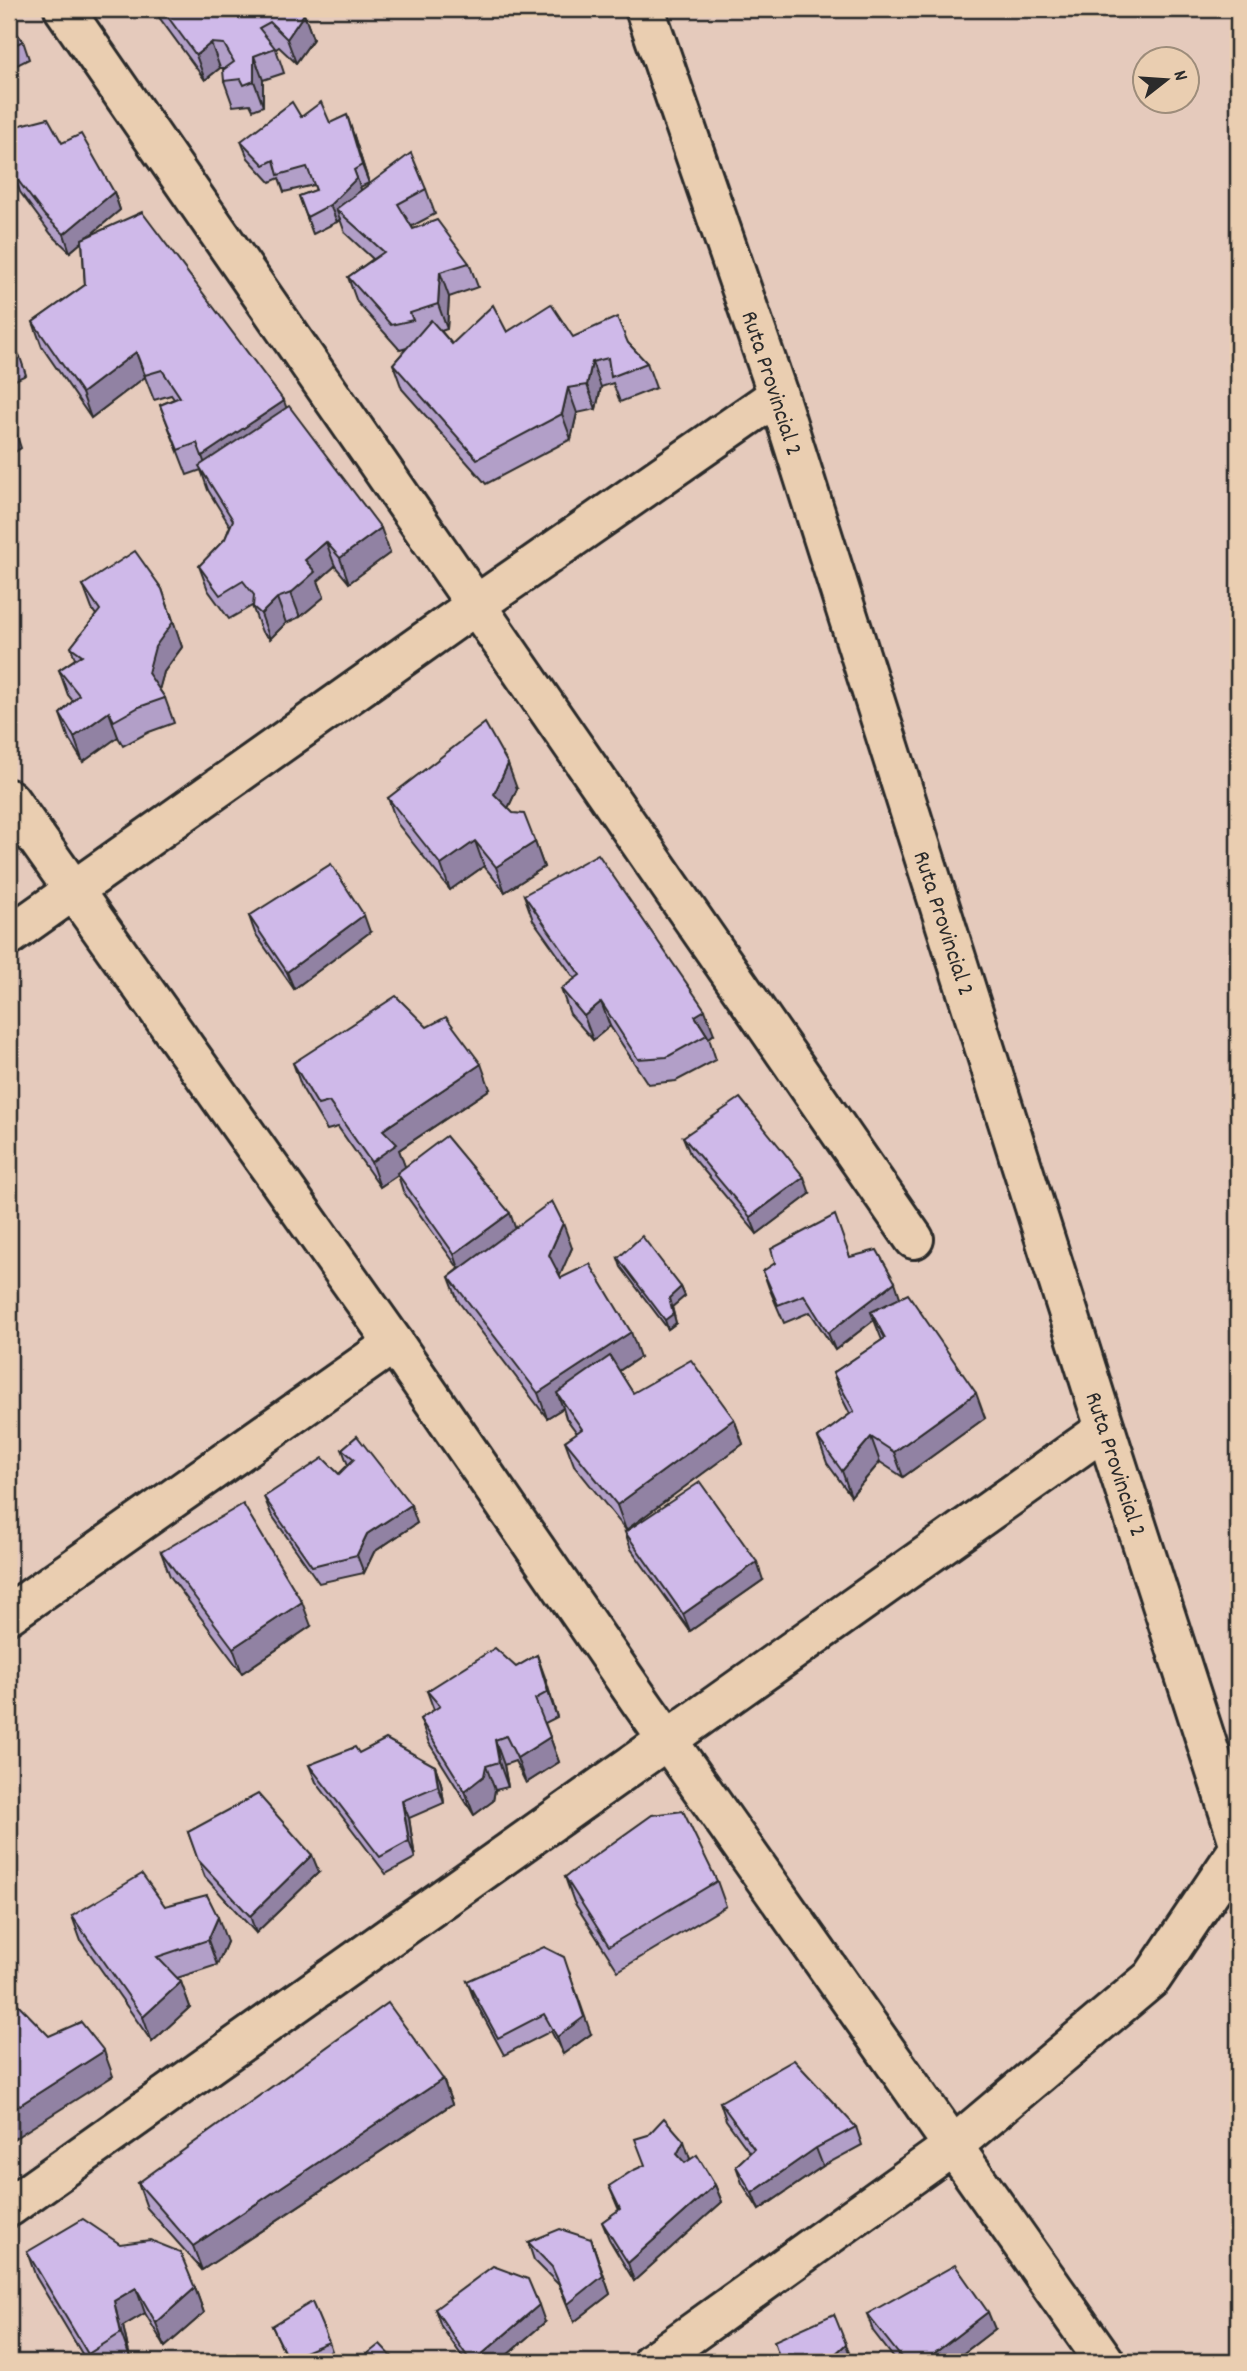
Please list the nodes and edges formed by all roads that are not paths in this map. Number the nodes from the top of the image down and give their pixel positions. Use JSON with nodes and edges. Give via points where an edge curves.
{"nodes":[{"id":1,"x":64,"y":9,"type":"edge"},
{"id":2,"x":645,"y":9,"type":"edge"},
{"id":3,"x":778,"y":395,"type":"junction"},
{"id":4,"x":476,"y":605,"type":"junction"},
{"id":5,"x":9,"y":799,"type":"edge"},
{"id":6,"x":72,"y":890,"type":"junction"},
{"id":7,"x":9,"y":936,"type":"edge"},
{"id":8,"x":914,"y":1238,"type":"dead end"},
{"id":9,"x":394,"y":1343,"type":"junction"},
{"id":10,"x":1105,"y":1429,"type":"junction"},
{"id":11,"x":9,"y":1614,"type":"edge"},
{"id":12,"x":669,"y":1740,"type":"junction"},
{"id":13,"x":1238,"y":1840,"type":"edge"},
{"id":14,"x":1238,"y":1850,"type":"edge"},
{"id":15,"x":953,"y":2146,"type":"junction"},
{"id":16,"x":9,"y":2207,"type":"edge"},
{"id":17,"x":652,"y":2362,"type":"edge"},
{"id":18,"x":1105,"y":2362,"type":"edge"}],
"edges":[{"from":1,"to":4,"type":"street"},
{"from":2,"to":3,"type":"street","name":"Ruta Provincial 2"},
{"from":3,"to":4,"type":"street"},
{"from":3,"to":10,"type":"street","name":"Ruta Provincial 2"},
{"from":4,"to":6,"type":"street"},
{"from":4,"to":8,"type":"street"},
{"from":5,"to":6,"type":"street"},
{"from":6,"to":7,"type":"street"},
{"from":6,"to":9,"type":"street"},
{"from":9,"to":11,"type":"street"},
{"from":9,"to":12,"type":"street"},
{"from":10,"to":12,"type":"street"},
{"from":10,"to":13,"type":"street","name":"Ruta Provincial 2"},
{"from":12,"to":15,"type":"street"},
{"from":12,"to":16,"type":"street"},
{"from":14,"to":15,"type":"street","via":[[1152,1978]]},
{"from":15,"to":17,"type":"street"},
{"from":15,"to":18,"type":"street"}]}
